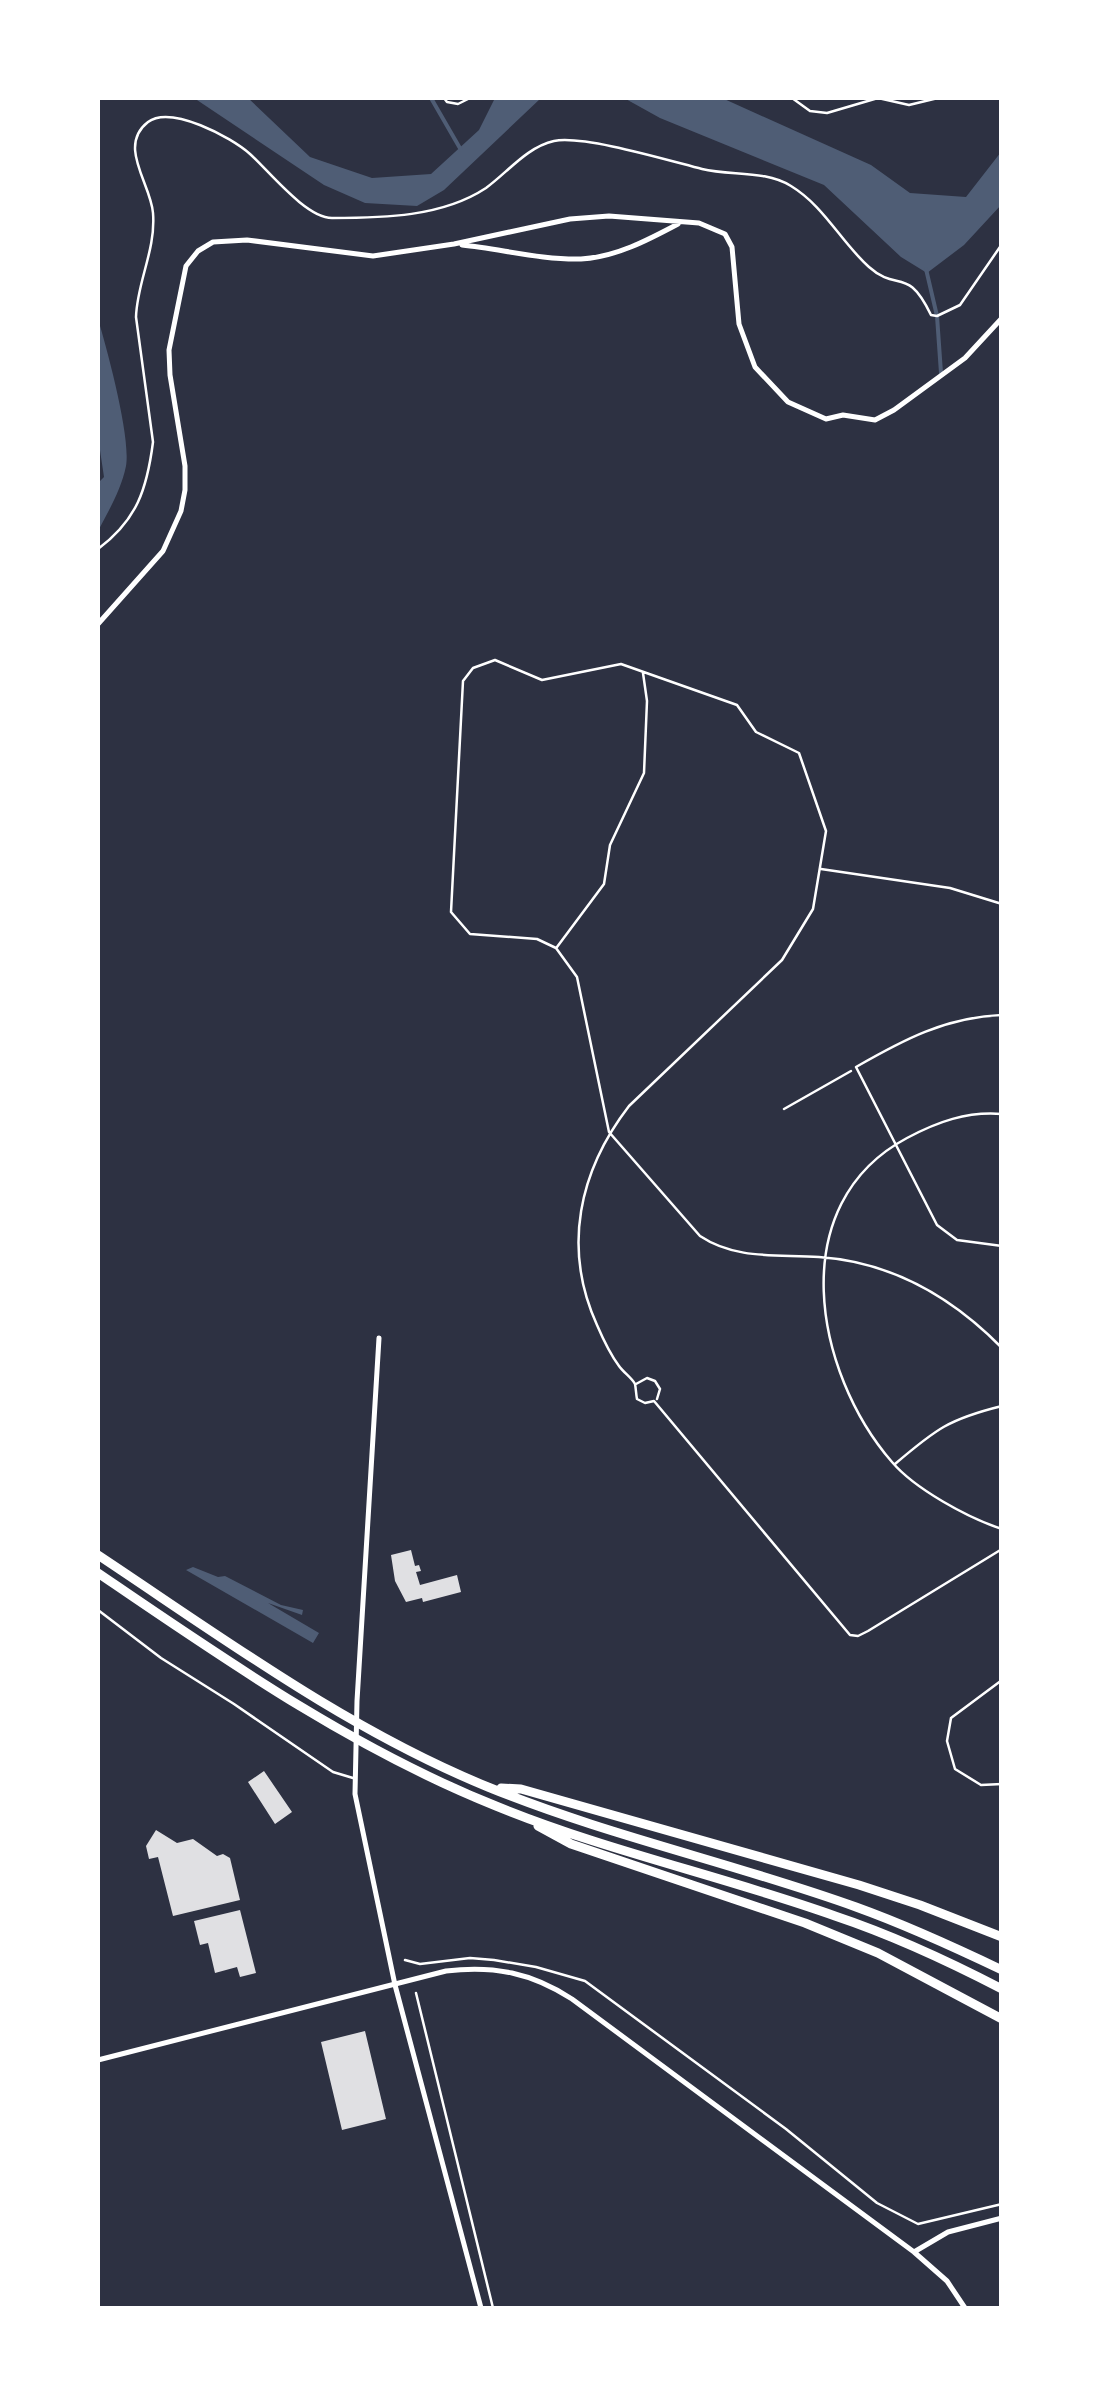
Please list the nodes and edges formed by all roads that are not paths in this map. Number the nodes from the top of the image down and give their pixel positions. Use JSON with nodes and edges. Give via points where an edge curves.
{"nodes":[{"id":1,"x":681,"y":222,"type":"junction"},
{"id":2,"x":454,"y":244,"type":"junction"},
{"id":3,"x":1002,"y":318,"type":"edge"},
{"id":4,"x":98,"y":624,"type":"edge"},
{"id":5,"x":643,"y":672,"type":"junction"},
{"id":6,"x":820,"y":868,"type":"junction"},
{"id":7,"x":1002,"y":904,"type":"edge"},
{"id":8,"x":556,"y":948,"type":"junction"},
{"id":9,"x":1002,"y":1015,"type":"edge"},
{"id":10,"x":1002,"y":1114,"type":"edge"},
{"id":11,"x":610,"y":1132,"type":"junction"},
{"id":12,"x":894,"y":1145,"type":"junction"},
{"id":13,"x":1002,"y":1246,"type":"edge"},
{"id":14,"x":825,"y":1258,"type":"junction"},
{"id":15,"x":379,"y":1338,"type":"dead end"},
{"id":16,"x":1002,"y":1348,"type":"edge"},
{"id":17,"x":636,"y":1386,"type":"junction"},
{"id":18,"x":654,"y":1401,"type":"junction"},
{"id":19,"x":1002,"y":1406,"type":"edge"},
{"id":20,"x":894,"y":1465,"type":"junction"},
{"id":21,"x":1002,"y":1529,"type":"edge"},
{"id":22,"x":1002,"y":1548,"type":"edge"},
{"id":23,"x":98,"y":1555,"type":"edge"},
{"id":24,"x":98,"y":1573,"type":"edge"},
{"id":25,"x":98,"y":1610,"type":"edge"},
{"id":26,"x":1002,"y":1680,"type":"edge"},
{"id":27,"x":354,"y":1779,"type":"junction"},
{"id":28,"x":1002,"y":1784,"type":"edge"},
{"id":29,"x":488,"y":1787,"type":"junction"},
{"id":30,"x":514,"y":1813,"type":"junction"},
{"id":31,"x":1002,"y":1937,"type":"edge"},
{"id":32,"x":1002,"y":1970,"type":"edge"},
{"id":33,"x":394,"y":1985,"type":"junction"},
{"id":34,"x":1002,"y":1989,"type":"edge"},
{"id":35,"x":1002,"y":2019,"type":"edge"},
{"id":36,"x":98,"y":2060,"type":"edge"},
{"id":37,"x":1002,"y":2218,"type":"edge"},
{"id":38,"x":914,"y":2252,"type":"junction"},
{"id":39,"x":481,"y":2308,"type":"edge"},
{"id":40,"x":965,"y":2308,"type":"edge"}],
"edges":[{"from":1,"to":2,"type":"street","via":[[570,219]]},
{"from":1,"to":2,"type":"street","via":[[610,254],[580,259]]},
{"from":1,"to":3,"type":"street","via":[[725,234],[734,255],[739,324],[755,367],[788,402],[826,419],[843,414],[874,420],[894,410],[974,349]]},
{"from":2,"to":4,"type":"street","via":[[364,256],[231,239],[198,251],[182,279],[169,350],[185,466],[181,511],[163,551]]},
{"from":5,"to":6,"type":"lane","via":[[736,704],[756,732],[799,752],[826,831]]},
{"from":5,"to":8,"type":"lane","via":[[644,773],[610,844],[604,884]]},
{"from":5,"to":8,"type":"lane","via":[[621,664],[542,680],[495,660],[473,668],[462,681],[451,912],[470,934],[537,939]]},
{"from":6,"to":7,"type":"lane","via":[[950,888]]},
{"from":6,"to":11,"type":"lane","via":[[813,910],[782,960]]},
{"from":8,"to":11,"type":"lane","via":[[577,977]]},
{"from":9,"to":12,"type":"lane","via":[[941,1023],[856,1067]]},
{"from":10,"to":12,"type":"lane","via":[[956,1116]]},
{"from":11,"to":14,"type":"lane","via":[[700,1236],[719,1248]]},
{"from":11,"to":17,"type":"lane","via":[[581,1201],[579,1258],[597,1326]]},
{"from":12,"to":13,"type":"lane","via":[[946,1234]]},
{"from":12,"to":14,"type":"lane","via":[[854,1183],[832,1224]]},
{"from":14,"to":16,"type":"lane","via":[[903,1275],[968,1316]]},
{"from":14,"to":20,"type":"lane","via":[[832,1352],[866,1428]]},
{"from":15,"to":27,"type":"street"},
{"from":17,"to":18,"type":"lane","via":[[638,1399]]},
{"from":17,"to":18,"type":"lane","via":[[642,1379],[656,1381],[660,1394]]},
{"from":18,"to":22,"type":"lane","via":[[853,1636]]},
{"from":19,"to":20,"type":"lane","via":[[958,1417]]},
{"from":20,"to":21,"type":"lane","via":[[955,1508]]},
{"from":23,"to":29,"type":"highway","via":[[326,1703]]},
{"from":24,"to":30,"type":"highway","via":[[370,1747]]},
{"from":25,"to":27,"type":"lane","via":[[333,1772]]},
{"from":26,"to":28,"type":"lane","via":[[951,1718],[948,1741],[955,1769],[981,1786]]},
{"from":27,"to":33,"type":"street"},
{"from":29,"to":31,"type":"highway","via":[[522,1789],[842,1880]]},
{"from":29,"to":32,"type":"highway","via":[[855,1906]]},
{"from":30,"to":34,"type":"highway","via":[[837,1916]]},
{"from":30,"to":35,"type":"highway","via":[[571,1844],[878,1953]]},
{"from":33,"to":36,"type":"street"},
{"from":33,"to":38,"type":"street","via":[[468,1968],[510,1971],[550,1985]]},
{"from":33,"to":39,"type":"street"},
{"from":37,"to":38,"type":"street","via":[[948,2232]]},
{"from":38,"to":40,"type":"street"}]}
